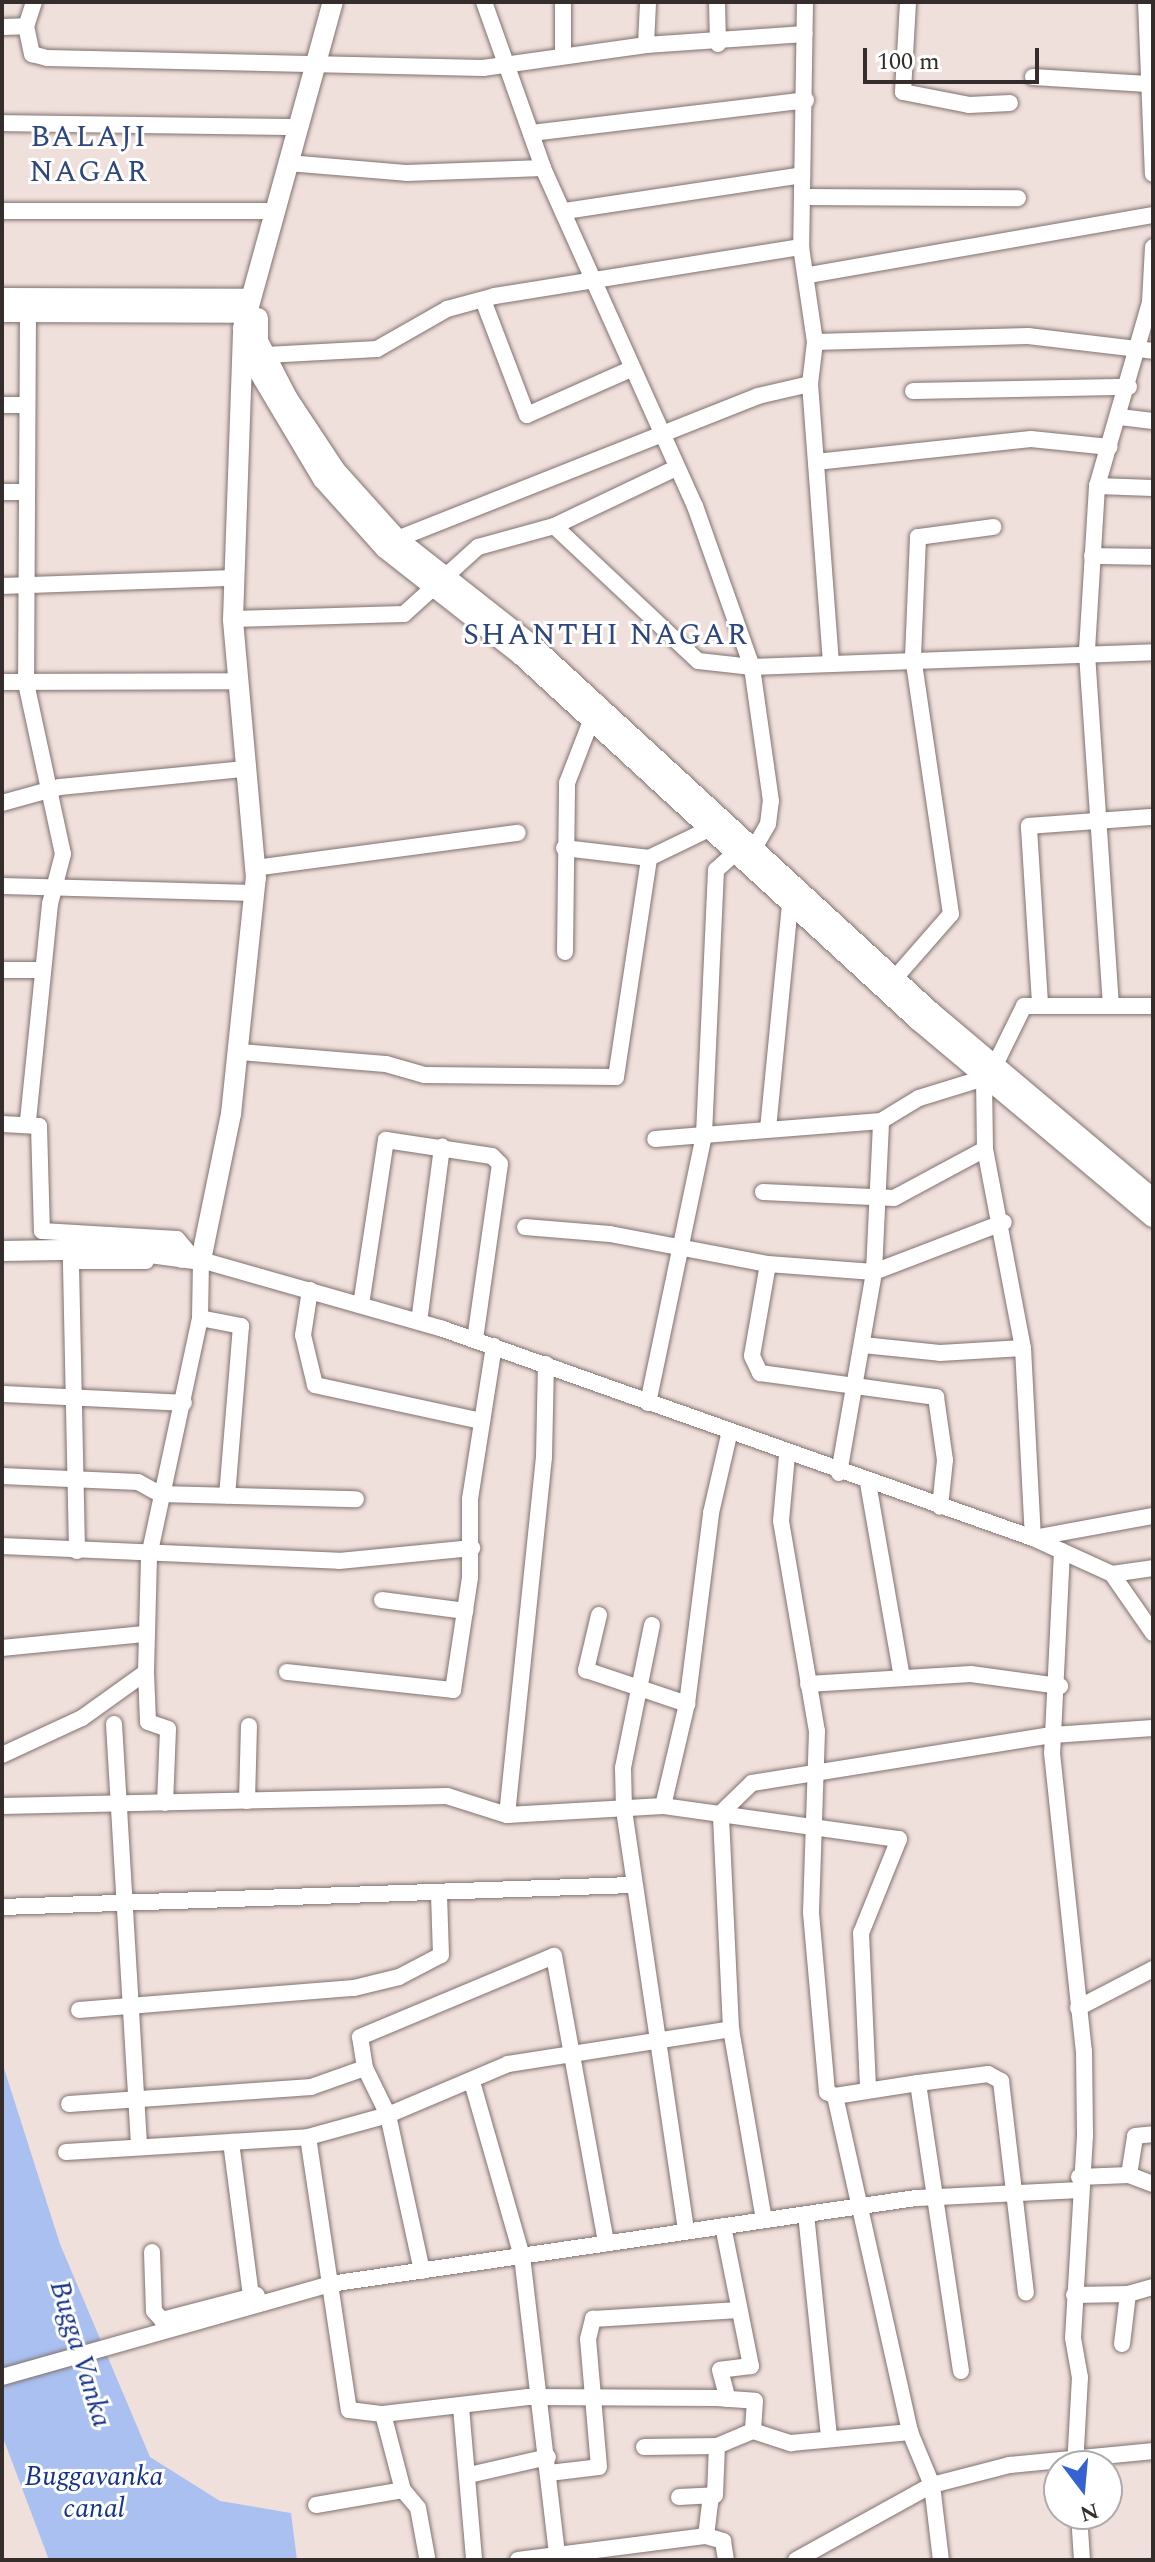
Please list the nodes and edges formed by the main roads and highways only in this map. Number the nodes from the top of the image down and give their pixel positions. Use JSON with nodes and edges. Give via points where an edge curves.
{"nodes":[{"id":1,"x":333,"y":2,"type":"edge"},
{"id":2,"x":275,"y":211,"type":"junction"},
{"id":3,"x":2,"y":298,"type":"edge"},
{"id":4,"x":247,"y":306,"type":"junction"},
{"id":5,"x":2,"y":312,"type":"edge"},
{"id":6,"x":256,"y":353,"type":"junction"},
{"id":7,"x":437,"y":580,"type":"junction"},
{"id":8,"x":745,"y":855,"type":"junction"},
{"id":9,"x":990,"y":1074,"type":"junction"},
{"id":10,"x":1153,"y":1199,"type":"edge"},
{"id":11,"x":1153,"y":1217,"type":"edge"},
{"id":12,"x":2,"y":1251,"type":"edge"}],
"edges":[{"from":1,"to":2,"type":"main road"},
{"from":2,"to":4,"type":"main road"},
{"from":2,"to":6,"type":"main road"},
{"from":3,"to":4,"type":"main road"},
{"from":4,"to":5,"type":"main road"},
{"from":4,"to":6,"type":"main road"},
{"from":6,"to":7,"type":"main road","via":[[335,470]]},
{"from":6,"to":7,"type":"main road","via":[[323,479],[385,548]]},
{"from":6,"to":12,"type":"main road","via":[[233,619],[255,893],[240,1052],[196,1258],[121,1249]]},
{"from":7,"to":8,"type":"main road","via":[[709,829]]},
{"from":7,"to":8,"type":"main road","via":[[533,646]]},
{"from":8,"to":9,"type":"main road","via":[[895,978]]},
{"from":8,"to":9,"type":"main road","via":[[790,905]]},
{"from":9,"to":10,"type":"main road"},
{"from":9,"to":11,"type":"main road"}]}
